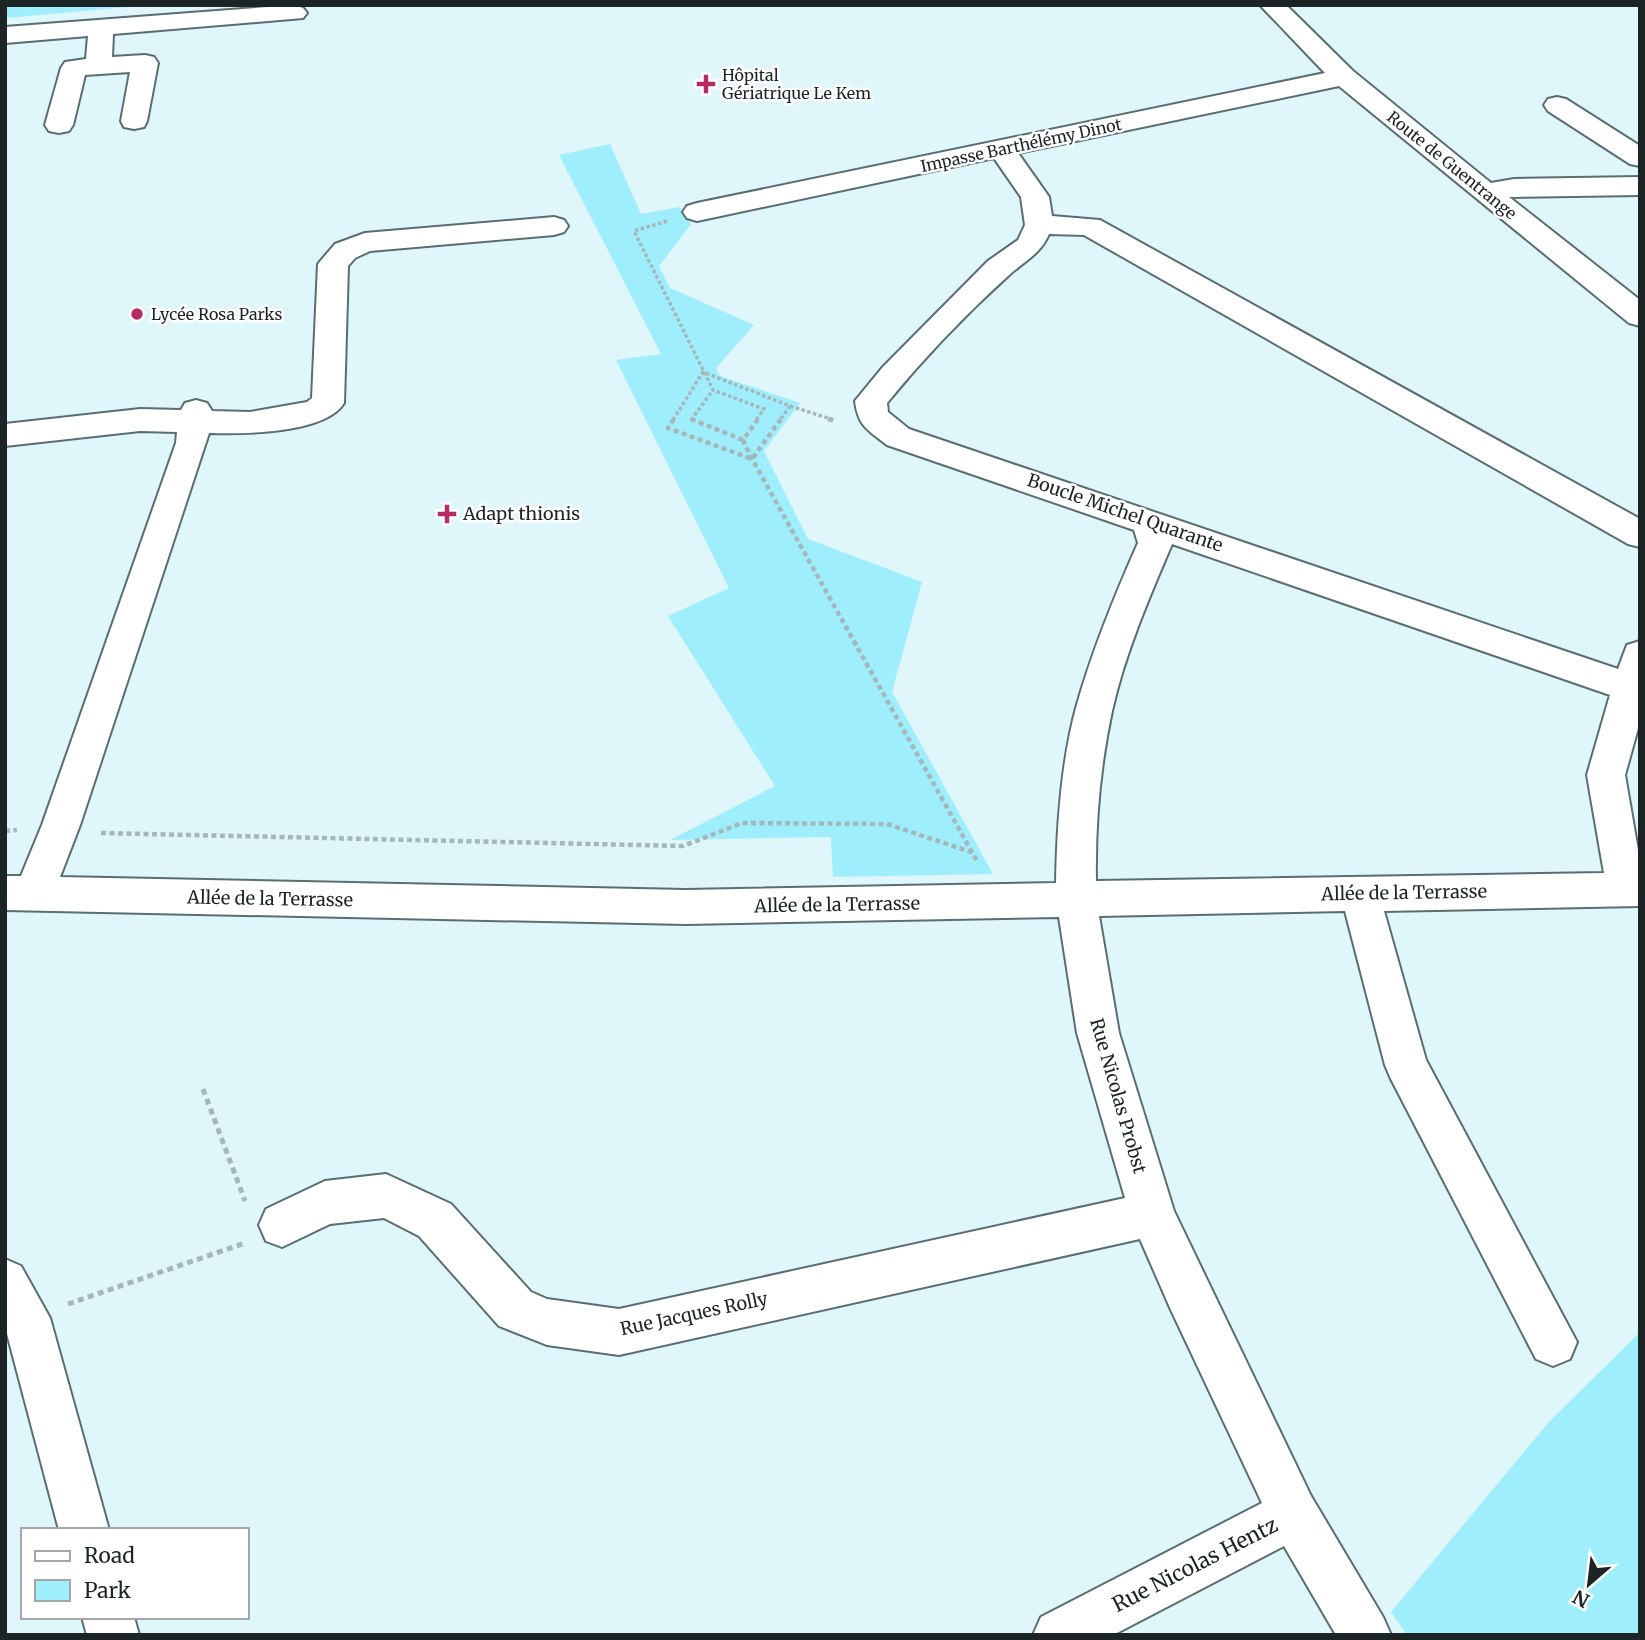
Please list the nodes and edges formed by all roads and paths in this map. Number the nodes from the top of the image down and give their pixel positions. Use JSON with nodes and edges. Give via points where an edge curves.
{"nodes":[{"id":1,"x":1272,"y":5,"type":"edge"},
{"id":2,"x":294,"y":13,"type":"dead end"},
{"id":3,"x":101,"y":27,"type":"junction"},
{"id":4,"x":5,"y":35,"type":"edge"},
{"id":5,"x":99,"y":66,"type":"junction"},
{"id":6,"x":1345,"y":77,"type":"junction"},
{"id":7,"x":1557,"y":105,"type":"dead end"},
{"id":8,"x":135,"y":121,"type":"dead end"},
{"id":9,"x":59,"y":125,"type":"dead end"},
{"id":10,"x":1001,"y":149,"type":"junction"},
{"id":11,"x":1640,"y":158,"type":"edge"},
{"id":12,"x":1640,"y":186,"type":"edge"},
{"id":13,"x":1486,"y":193,"type":"junction"},
{"id":14,"x":697,"y":212,"type":"joint"},
{"id":15,"x":1039,"y":225,"type":"junction"},
{"id":16,"x":554,"y":226,"type":"dead end"},
{"id":17,"x":1640,"y":316,"type":"edge"},
{"id":18,"x":703,"y":372,"type":"junction"},
{"id":19,"x":713,"y":390,"type":"junction"},
{"id":20,"x":195,"y":417,"type":"junction"},
{"id":21,"x":5,"y":435,"type":"edge"},
{"id":22,"x":743,"y":440,"type":"junction"},
{"id":23,"x":752,"y":458,"type":"junction"},
{"id":24,"x":1147,"y":520,"type":"junction"},
{"id":25,"x":1640,"y":535,"type":"edge"},
{"id":26,"x":1634,"y":671,"type":"edge"},
{"id":27,"x":61,"y":825,"type":"junction"},
{"id":28,"x":5,"y":831,"type":"edge"},
{"id":29,"x":974,"y":853,"type":"junction"},
{"id":30,"x":982,"y":871,"type":"dead end"},
{"id":31,"x":1634,"y":889,"type":"edge"},
{"id":32,"x":20,"y":893,"type":"edge"},
{"id":33,"x":1360,"y":894,"type":"junction"},
{"id":34,"x":1076,"y":899,"type":"junction"},
{"id":35,"x":203,"y":1089,"type":"dead end"},
{"id":36,"x":1152,"y":1214,"type":"junction"},
{"id":37,"x":270,"y":1231,"type":"junction"},
{"id":38,"x":16,"y":1300,"type":"edge"},
{"id":39,"x":1553,"y":1342,"type":"dead end"},
{"id":40,"x":1293,"y":1514,"type":"junction"},
{"id":41,"x":84,"y":1528,"type":"edge"},
{"id":42,"x":1059,"y":1635,"type":"edge"},
{"id":43,"x":1365,"y":1635,"type":"edge"}],
"edges":[{"from":1,"to":6,"type":"street","name":"Route de Guentrange"},
{"from":2,"to":3,"type":"street"},
{"from":3,"to":4,"type":"street"},
{"from":3,"to":5,"type":"street"},
{"from":5,"to":8,"type":"street","via":[[145,63]]},
{"from":5,"to":9,"type":"street","via":[[74,68]]},
{"from":6,"to":10,"type":"street","name":"Impasse Barthélémy Dinot"},
{"from":6,"to":13,"type":"street","name":"Route de Guentrange"},
{"from":7,"to":11,"type":"street"},
{"from":10,"to":14,"type":"street","name":"Impasse Barthélémy Dinot"},
{"from":10,"to":15,"type":"street","via":[[1035,197]]},
{"from":12,"to":13,"type":"street","via":[[1514,188]]},
{"from":13,"to":17,"type":"street","name":"Route de Guentrange"},
{"from":14,"to":18,"type":"path","via":[[634,231]]},
{"from":15,"to":24,"type":"street","name":"Boucle Michel Quarante","via":[[1030,245],[998,268],[893,375],[871,401],[873,417],[898,437]]},
{"from":15,"to":25,"type":"street","via":[[1090,226]]},
{"from":16,"to":20,"type":"street","via":[[365,242],[345,251],[333,264],[328,403],[316,411],[250,424]]},
{"from":18,"to":19,"type":"path"},
{"from":18,"to":23,"type":"path","via":[[668,428]]},
{"from":18,"to":23,"type":"path","via":[[790,406]]},
{"from":19,"to":22,"type":"path","via":[[764,410]]},
{"from":19,"to":22,"type":"path","via":[[690,420]]},
{"from":20,"to":21,"type":"street"},
{"from":20,"to":27,"type":"street","name":"Allée de la Terrasse","via":[[192,443]]},
{"from":22,"to":23,"type":"path"},
{"from":23,"to":29,"type":"path"},
{"from":24,"to":26,"type":"street","name":"Boucle Michel Quarante"},
{"from":24,"to":34,"type":"street","name":"Rue Nicolas Probst","via":[[1155,543],[1122,617],[1094,710],[1076,825]]},
{"from":26,"to":31,"type":"street","via":[[1606,775],[1618,854]]},
{"from":27,"to":28,"type":"path"},
{"from":27,"to":29,"type":"path","via":[[107,834],[683,846],[742,823],[887,824]]},
{"from":27,"to":32,"type":"street","name":"Allée de la Terrasse"},
{"from":29,"to":30,"type":"path"},
{"from":31,"to":33,"type":"street","name":"Allée de la Terrasse"},
{"from":32,"to":34,"type":"street","name":"Allée de la Terrasse","via":[[686,907]]},
{"from":33,"to":34,"type":"street","name":"Allée de la Terrasse"},
{"from":33,"to":39,"type":"street","via":[[1406,1065]]},
{"from":34,"to":36,"type":"street","name":"Rue Nicolas Probst","via":[[1098,1033]]},
{"from":35,"to":37,"type":"path"},
{"from":36,"to":37,"type":"street","name":"Rue Jacques Rolly","via":[[619,1332],[547,1322],[515,1310],[435,1220],[386,1196],[325,1203]]},
{"from":36,"to":40,"type":"street","name":"Rue Nicolas Probst"},
{"from":37,"to":38,"type":"path"},
{"from":38,"to":41,"type":"street"},
{"from":40,"to":42,"type":"street","name":"Rue Nicolas Hentz"},
{"from":40,"to":43,"type":"street","name":"Rue Nicolas Probst"}]}
